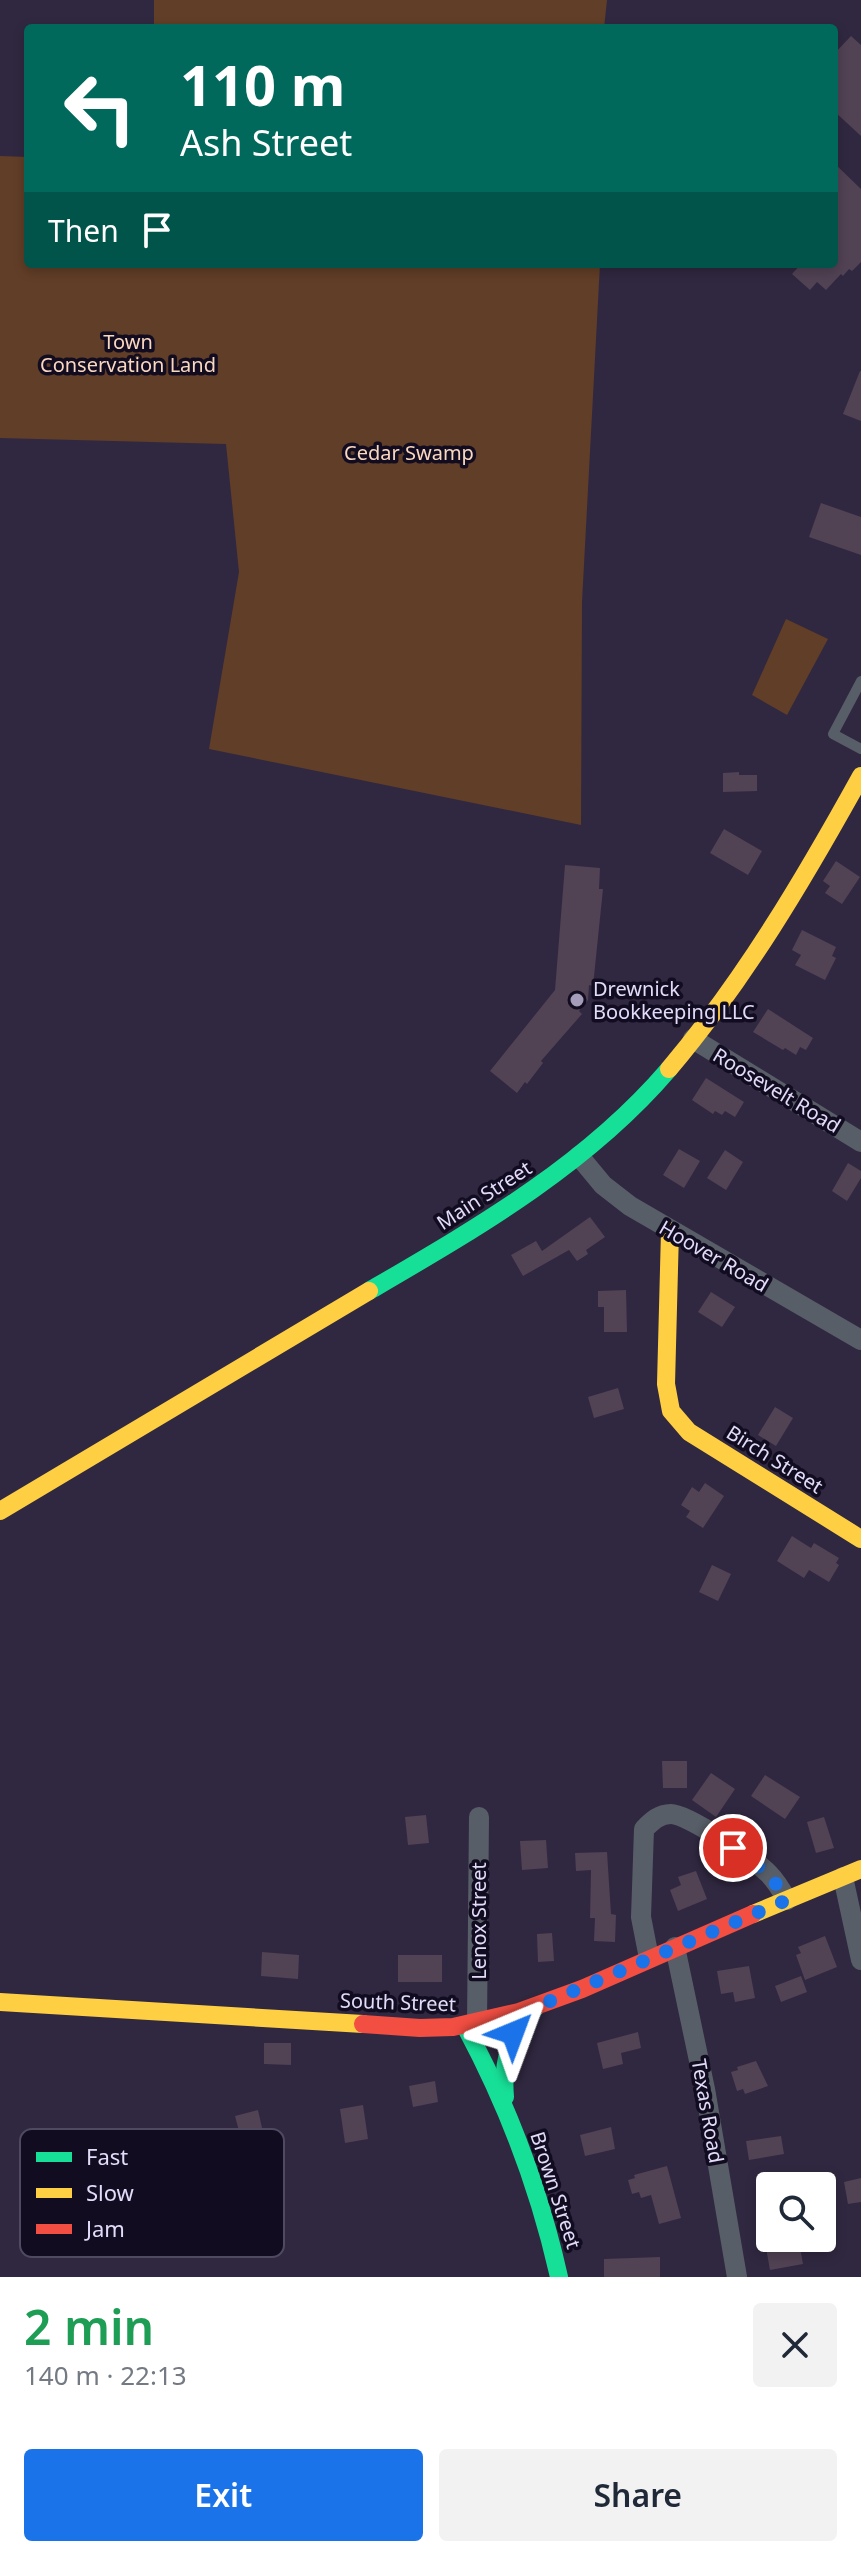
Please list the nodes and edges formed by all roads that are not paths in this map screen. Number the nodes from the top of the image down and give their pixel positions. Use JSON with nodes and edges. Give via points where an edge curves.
{"nodes":[{"id":1,"x":861,"y":681,"type":"edge"},
{"id":2,"x":861,"y":749,"type":"edge"},
{"id":3,"x":861,"y":776,"type":"edge"},
{"id":4,"x":693,"y":1039,"type":"junction"},
{"id":5,"x":861,"y":1142,"type":"edge"},
{"id":6,"x":579,"y":1156,"type":"junction"},
{"id":7,"x":670,"y":1231,"type":"junction"},
{"id":8,"x":861,"y":1340,"type":"edge"},
{"id":9,"x":0,"y":1511,"type":"edge"},
{"id":10,"x":861,"y":1539,"type":"edge"},
{"id":11,"x":479,"y":1817,"type":"dead end"},
{"id":12,"x":852,"y":1873,"type":"edge"},
{"id":13,"x":787,"y":1900,"type":"junction"},
{"id":14,"x":675,"y":1947,"type":"junction"},
{"id":15,"x":649,"y":1958,"type":"junction"},
{"id":16,"x":861,"y":1960,"type":"edge"},
{"id":17,"x":0,"y":2002,"type":"edge"},
{"id":18,"x":536,"y":2007,"type":"junction"},
{"id":19,"x":471,"y":2025,"type":"junction"},
{"id":20,"x":440,"y":2029,"type":"junction"},
{"id":21,"x":508,"y":2118,"type":"junction"},
{"id":22,"x":559,"y":2277,"type":"edge"},
{"id":23,"x":737,"y":2277,"type":"edge"}],
"edges":[{"from":1,"to":2,"type":"lane","via":[[833,734]]},
{"from":3,"to":4,"type":"street","name":"Main Street","via":[[757,950]]},
{"from":4,"to":5,"type":"street","name":"Roosevelt Road"},
{"from":4,"to":6,"type":"street","name":"Main Street","via":[[628,1112]]},
{"from":6,"to":7,"type":"street","name":"Hoover Road","via":[[615,1196]]},
{"from":6,"to":9,"type":"street","name":"Main Street","via":[[476,1228]]},
{"from":7,"to":8,"type":"street","name":"Hoover Road"},
{"from":7,"to":10,"type":"street","name":"Birch Street","via":[[666,1384],[671,1411],[689,1432]]},
{"from":11,"to":19,"type":"street","name":"Lenox Street"},
{"from":12,"to":13,"type":"street","name":"South Street"},
{"from":12,"to":16,"type":"street"},
{"from":13,"to":14,"type":"street","name":"South Street"},
{"from":13,"to":15,"type":"street","via":[[769,1874],[688,1818],[661,1816],[644,1829],[641,1917]]},
{"from":14,"to":15,"type":"street","name":"South Street"},
{"from":14,"to":23,"type":"street","name":"Texas Road"},
{"from":15,"to":18,"type":"street","name":"South Street"},
{"from":17,"to":20,"type":"street","name":"South Street"},
{"from":18,"to":19,"type":"street","name":"South Street"},
{"from":18,"to":21,"type":"street","via":[[513,2033],[505,2058]]},
{"from":19,"to":20,"type":"street","name":"South Street"},
{"from":19,"to":21,"type":"street","name":"Brown Street"},
{"from":20,"to":21,"type":"street","name":"Brown Street"},
{"from":21,"to":22,"type":"street","name":"Brown Street","via":[[540,2202]]}]}
